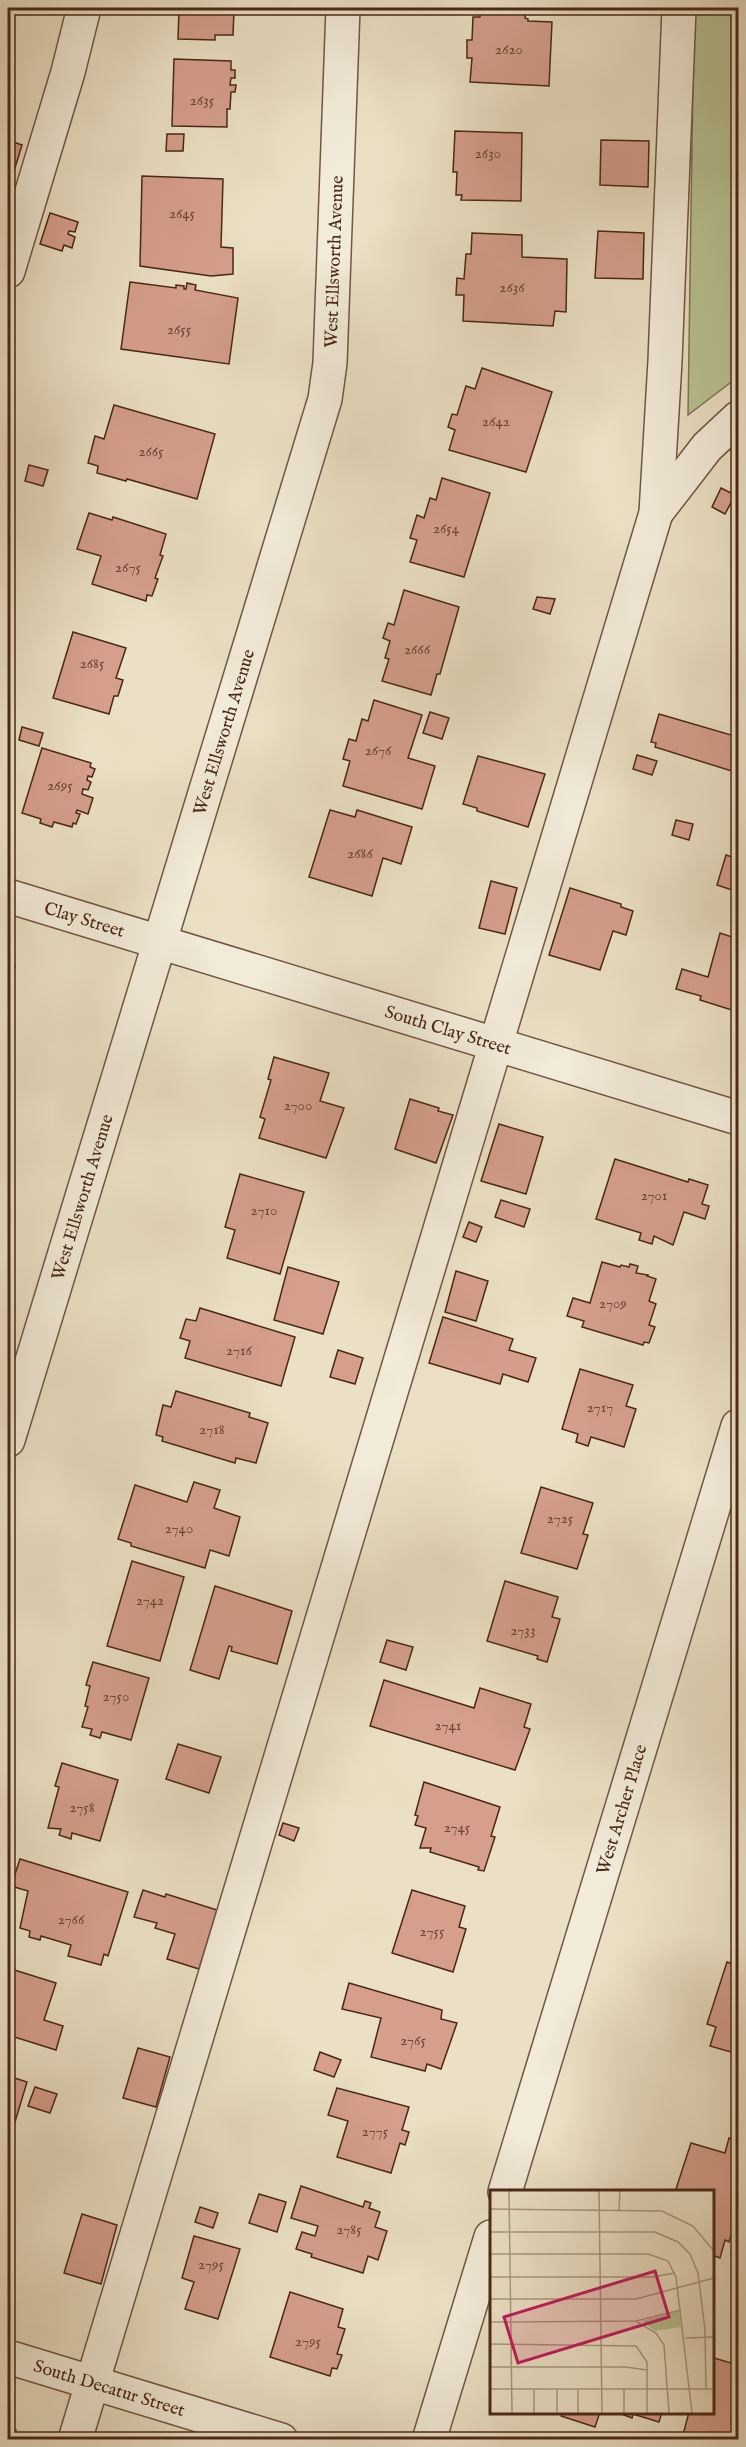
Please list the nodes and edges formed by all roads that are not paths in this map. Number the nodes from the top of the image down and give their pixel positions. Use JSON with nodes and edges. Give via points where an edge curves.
{"nodes":[{"id":1,"x":84,"y":8,"type":"edge"},
{"id":2,"x":343,"y":8,"type":"edge"},
{"id":3,"x":679,"y":8,"type":"edge"},
{"id":4,"x":8,"y":271,"type":"edge"},
{"id":5,"x":738,"y":418,"type":"edge"},
{"id":6,"x":656,"y":513,"type":"junction"},
{"id":7,"x":8,"y":896,"type":"edge"},
{"id":8,"x":159,"y":942,"type":"junction"},
{"id":9,"x":497,"y":1045,"type":"junction"},
{"id":10,"x":738,"y":1118,"type":"edge"},
{"id":11,"x":738,"y":1426,"type":"edge"},
{"id":12,"x":8,"y":1440,"type":"edge"},
{"id":13,"x":506,"y":2190,"type":"edge"},
{"id":14,"x":490,"y":2240,"type":"edge"},
{"id":15,"x":8,"y":2357,"type":"edge"},
{"id":16,"x":92,"y":2383,"type":"junction"},
{"id":17,"x":75,"y":2439,"type":"edge"},
{"id":18,"x":281,"y":2439,"type":"edge"},
{"id":19,"x":429,"y":2439,"type":"edge"}],
"edges":[{"from":1,"to":4,"type":"street"},
{"from":2,"to":8,"type":"street","name":"West Ellsworth Avenue","via":[[330,363],[325,399]]},
{"from":3,"to":6,"type":"street"},
{"from":5,"to":6,"type":"street","via":[[707,447]]},
{"from":6,"to":9,"type":"street"},
{"from":7,"to":8,"type":"street","name":"Clay Street"},
{"from":8,"to":9,"type":"street","name":"South Clay Street"},
{"from":8,"to":12,"type":"street","name":"West Ellsworth Avenue"},
{"from":9,"to":10,"type":"street","name":"South Clay Street"},
{"from":9,"to":16,"type":"street"},
{"from":11,"to":13,"type":"street","name":"West Archer Place"},
{"from":14,"to":19,"type":"street"},
{"from":15,"to":16,"type":"street","name":"South Decatur Street"},
{"from":16,"to":17,"type":"street"},
{"from":16,"to":18,"type":"street","name":"South Decatur Street"}]}
